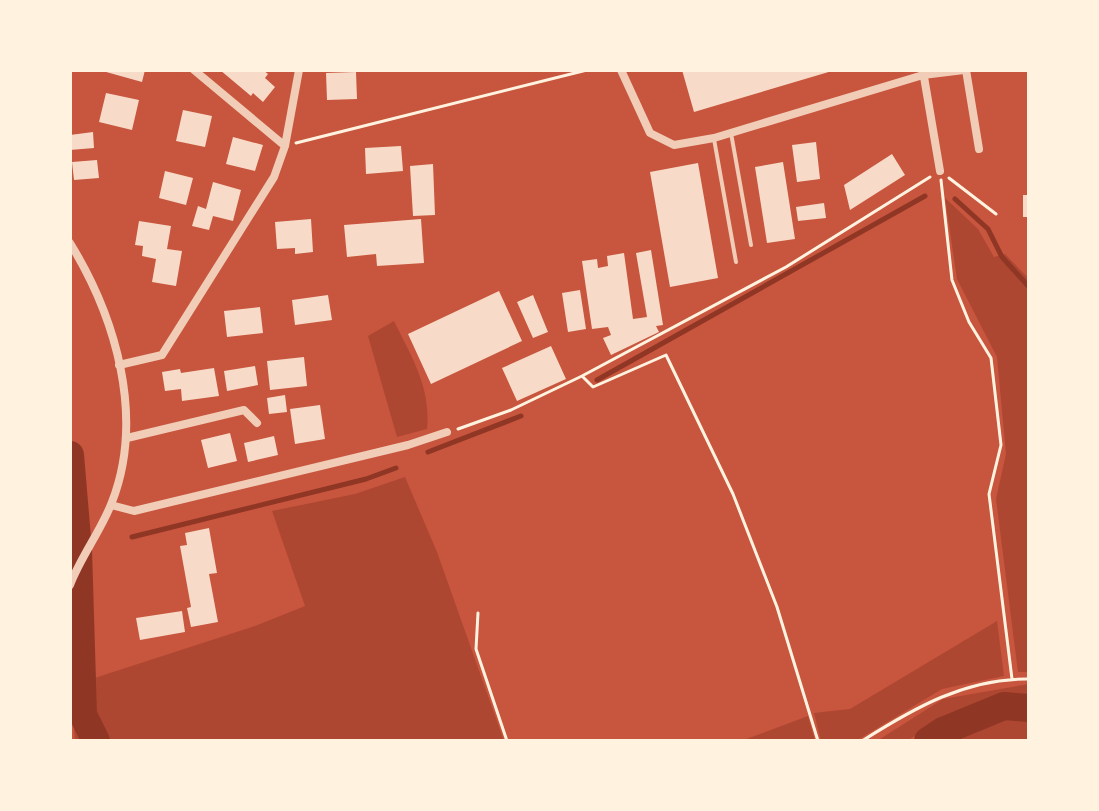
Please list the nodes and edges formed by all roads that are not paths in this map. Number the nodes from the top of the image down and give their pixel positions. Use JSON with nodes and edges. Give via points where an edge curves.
{"nodes":[{"id":1,"x":194,"y":70,"type":"edge"},
{"id":2,"x":299,"y":70,"type":"edge"},
{"id":3,"x":621,"y":70,"type":"edge"},
{"id":4,"x":965,"y":70,"type":"edge"},
{"id":5,"x":923,"y":73,"type":"edge"},
{"id":6,"x":731,"y":132,"type":"junction"},
{"id":7,"x":714,"y":138,"type":"junction"},
{"id":8,"x":285,"y":146,"type":"junction"},
{"id":9,"x":979,"y":149,"type":"dead end"},
{"id":10,"x":940,"y":171,"type":"road end"},
{"id":11,"x":70,"y":243,"type":"edge"},
{"id":12,"x":751,"y":245,"type":"dead end"},
{"id":13,"x":736,"y":262,"type":"dead end"},
{"id":14,"x":119,"y":365,"type":"junction"},
{"id":15,"x":257,"y":423,"type":"dead end"},
{"id":16,"x":447,"y":432,"type":"road end"},
{"id":17,"x":127,"y":438,"type":"junction"},
{"id":18,"x":111,"y":505,"type":"junction"},
{"id":19,"x":71,"y":583,"type":"edge"}],
"edges":[{"from":1,"to":8,"type":"street"},
{"from":2,"to":8,"type":"street"},
{"from":3,"to":7,"type":"street","via":[[650,133],[674,145]]},
{"from":4,"to":5,"type":"street"},
{"from":4,"to":9,"type":"street"},
{"from":5,"to":6,"type":"street"},
{"from":5,"to":10,"type":"street"},
{"from":6,"to":7,"type":"street"},
{"from":6,"to":12,"type":"lane"},
{"from":7,"to":13,"type":"lane"},
{"from":8,"to":14,"type":"street","via":[[274,177],[162,355]]},
{"from":11,"to":14,"type":"street","via":[[106,313]]},
{"from":14,"to":17,"type":"street"},
{"from":15,"to":17,"type":"street","via":[[244,410]]},
{"from":16,"to":18,"type":"street","via":[[134,511]]},
{"from":17,"to":18,"type":"street"},
{"from":18,"to":19,"type":"street"}]}
